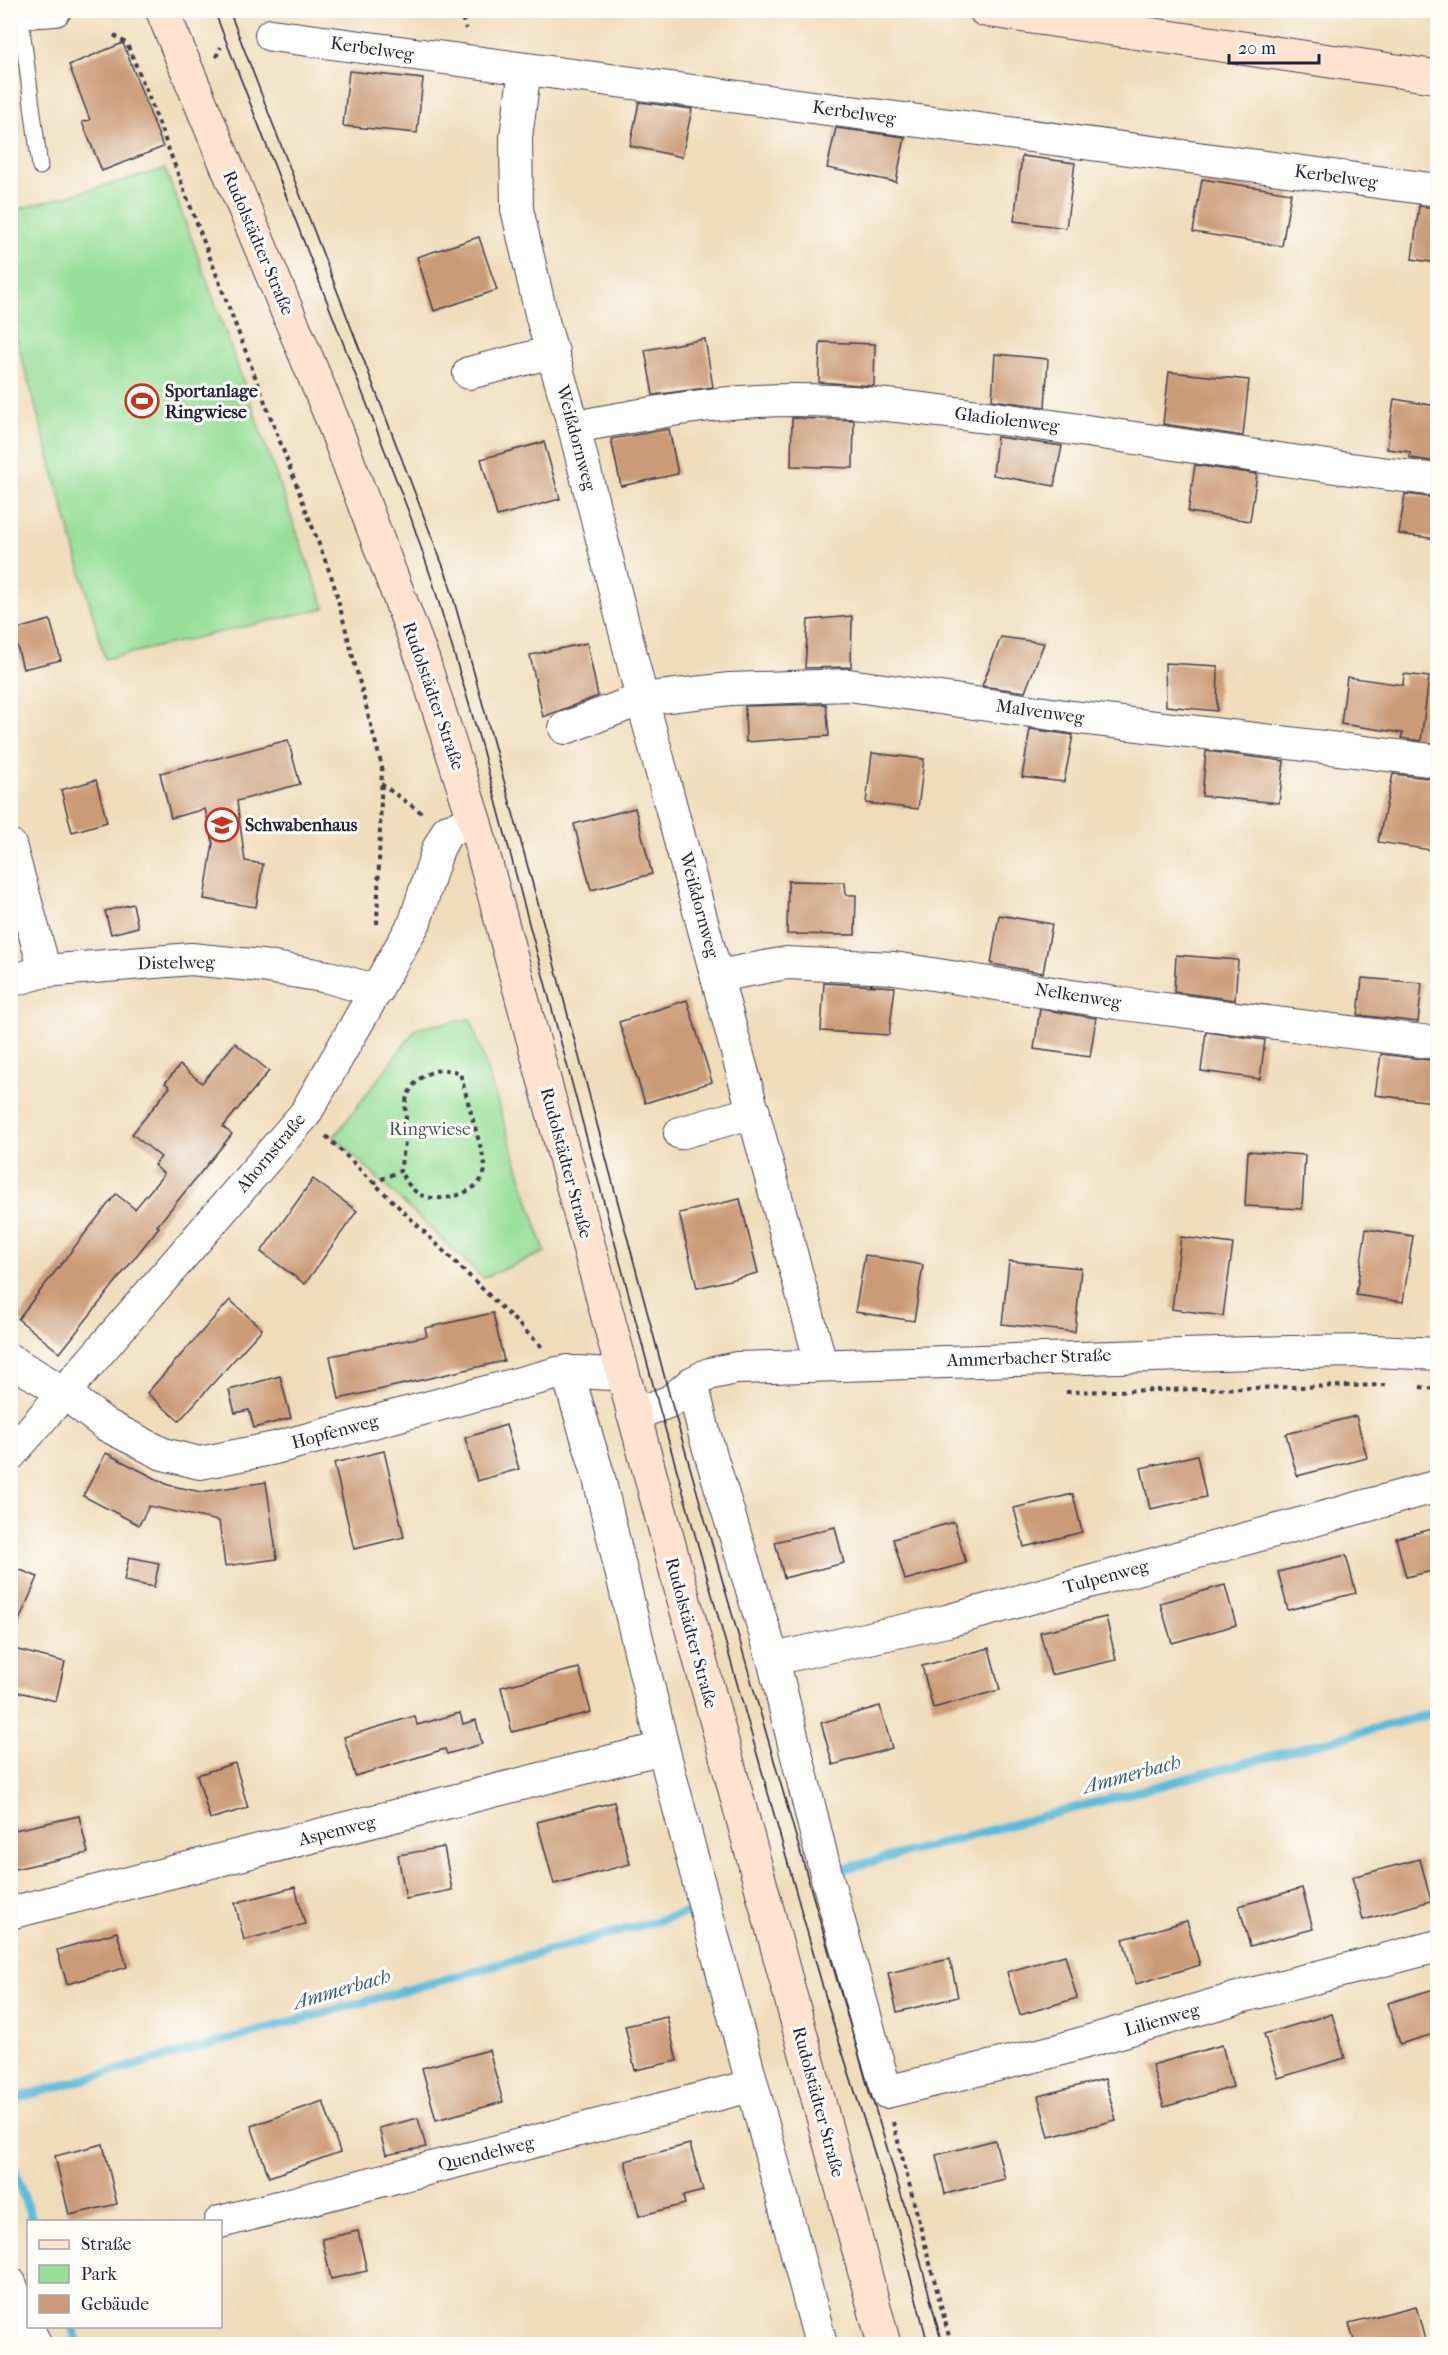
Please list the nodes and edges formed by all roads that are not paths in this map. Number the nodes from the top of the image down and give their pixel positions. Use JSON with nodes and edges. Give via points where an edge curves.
{"nodes":[{"id":1,"x":55,"y":10,"type":"edge"},
{"id":2,"x":162,"y":10,"type":"edge"},
{"id":3,"x":985,"y":10,"type":"edge"},
{"id":4,"x":16,"y":13,"type":"edge"},
{"id":5,"x":271,"y":35,"type":"dead end"},
{"id":6,"x":525,"y":69,"type":"junction"},
{"id":7,"x":1437,"y":77,"type":"edge"},
{"id":8,"x":40,"y":167,"type":"dead end"},
{"id":9,"x":1437,"y":190,"type":"edge"},
{"id":10,"x":553,"y":352,"type":"junction"},
{"id":11,"x":470,"y":373,"type":"dead end"},
{"id":12,"x":574,"y":427,"type":"junction"},
{"id":13,"x":1437,"y":480,"type":"edge"},
{"id":14,"x":642,"y":699,"type":"junction"},
{"id":15,"x":565,"y":728,"type":"dead end"},
{"id":16,"x":1437,"y":761,"type":"edge"},
{"id":17,"x":461,"y":826,"type":"junction"},
{"id":18,"x":10,"y":845,"type":"edge"},
{"id":19,"x":45,"y":971,"type":"junction"},
{"id":20,"x":718,"y":976,"type":"junction"},
{"id":21,"x":10,"y":981,"type":"edge"},
{"id":22,"x":377,"y":991,"type":"junction"},
{"id":23,"x":1437,"y":1043,"type":"edge"},
{"id":24,"x":754,"y":1112,"type":"junction"},
{"id":25,"x":680,"y":1133,"type":"dead end"},
{"id":26,"x":1437,"y":1354,"type":"edge"},
{"id":27,"x":10,"y":1360,"type":"edge"},
{"id":28,"x":821,"y":1364,"type":"junction"},
{"id":29,"x":558,"y":1373,"type":"junction"},
{"id":30,"x":622,"y":1373,"type":"junction"},
{"id":31,"x":692,"y":1383,"type":"junction"},
{"id":32,"x":63,"y":1392,"type":"junction"},
{"id":33,"x":633,"y":1415,"type":"junction"},
{"id":34,"x":10,"y":1455,"type":"edge"},
{"id":35,"x":1437,"y":1486,"type":"edge"},
{"id":36,"x":773,"y":1659,"type":"junction"},
{"id":37,"x":663,"y":1748,"type":"junction"},
{"id":38,"x":10,"y":1913,"type":"edge"},
{"id":39,"x":1437,"y":1946,"type":"edge"},
{"id":40,"x":751,"y":2086,"type":"junction"},
{"id":41,"x":222,"y":2221,"type":"edge"},
{"id":42,"x":27,"y":2271,"type":"edge"},
{"id":43,"x":10,"y":2276,"type":"edge"},
{"id":44,"x":10,"y":2283,"type":"edge"},
{"id":45,"x":27,"y":2324,"type":"edge"},
{"id":46,"x":28,"y":2328,"type":"edge"},
{"id":47,"x":35,"y":2344,"type":"edge"},
{"id":48,"x":821,"y":2344,"type":"edge"},
{"id":49,"x":884,"y":2344,"type":"edge"}],
"edges":[{"from":1,"to":4,"type":"street"},
{"from":2,"to":17,"type":"main road","name":"Rudolstädter Straße","via":[[332,419],[423,660]]},
{"from":3,"to":7,"type":"main road"},
{"from":4,"to":8,"type":"lane"},
{"from":5,"to":6,"type":"street","name":"Kerbelweg"},
{"from":6,"to":9,"type":"street","name":"Kerbelweg"},
{"from":6,"to":10,"type":"street","name":"Weißdornweg","via":[[516,137],[518,209]]},
{"from":10,"to":11,"type":"street"},
{"from":10,"to":12,"type":"street","name":"Weißdornweg"},
{"from":12,"to":13,"type":"street","name":"Gladiolenweg","via":[[668,410],[759,401],[852,401],[1193,444],[1327,467]]},
{"from":12,"to":14,"type":"street","name":"Weißdornweg"},
{"from":14,"to":15,"type":"street"},
{"from":14,"to":16,"type":"street","name":"Malvenweg","via":[[730,689],[849,685],[1071,717]]},
{"from":14,"to":20,"type":"street","name":"Weißdornweg"},
{"from":17,"to":22,"type":"street","name":"Ahornstraße","via":[[438,849],[416,922]]},
{"from":17,"to":30,"type":"main road","name":"Rudolstädter Straße"},
{"from":18,"to":19,"type":"street"},
{"from":19,"to":21,"type":"street","name":"Distelweg"},
{"from":19,"to":22,"type":"street","name":"Distelweg","via":[[191,959],[328,977]]},
{"from":20,"to":23,"type":"street","name":"Nelkenweg","via":[[786,963],[894,968],[1116,1003]]},
{"from":20,"to":24,"type":"street","name":"Weißdornweg"},
{"from":22,"to":32,"type":"street","name":"Ahornstraße","via":[[304,1114],[139,1309]]},
{"from":24,"to":25,"type":"street"},
{"from":24,"to":28,"type":"street","name":"Weißdornweg"},
{"from":26,"to":28,"type":"street","name":"Ammerbacher Straße","via":[[1291,1352]]},
{"from":27,"to":32,"type":"street","name":"Hopfenweg"},
{"from":28,"to":31,"type":"street","name":"Ammerbacher Straße","via":[[736,1368],[709,1374]]},
{"from":29,"to":30,"type":"street","name":"Hopfenweg"},
{"from":29,"to":32,"type":"street","name":"Hopfenweg","via":[[276,1448],[200,1463],[163,1454],[106,1425]]},
{"from":29,"to":37,"type":"street","via":[[598,1474]]},
{"from":30,"to":33,"type":"main road","name":"Rudolstädter Straße"},
{"from":31,"to":33,"type":"street","name":"Ammerbacher Straße","via":[[671,1401]]},
{"from":31,"to":36,"type":"street"},
{"from":32,"to":34,"type":"street","name":"Ahornstraße"},
{"from":33,"to":49,"type":"main road","name":"Rudolstädter Straße"},
{"from":35,"to":36,"type":"street","name":"Tulpenweg","via":[[947,1621]]},
{"from":36,"to":39,"type":"street","name":"Lilienweg","via":[[826,1874],[886,2092],[1055,2051]]},
{"from":37,"to":38,"type":"street","name":"Aspenweg"},
{"from":37,"to":40,"type":"street"},
{"from":40,"to":41,"type":"street","name":"Quendelweg"},
{"from":40,"to":48,"type":"street"},
{"from":42,"to":43,"type":"street"},
{"from":44,"to":45,"type":"street"},
{"from":46,"to":47,"type":"street"}]}
